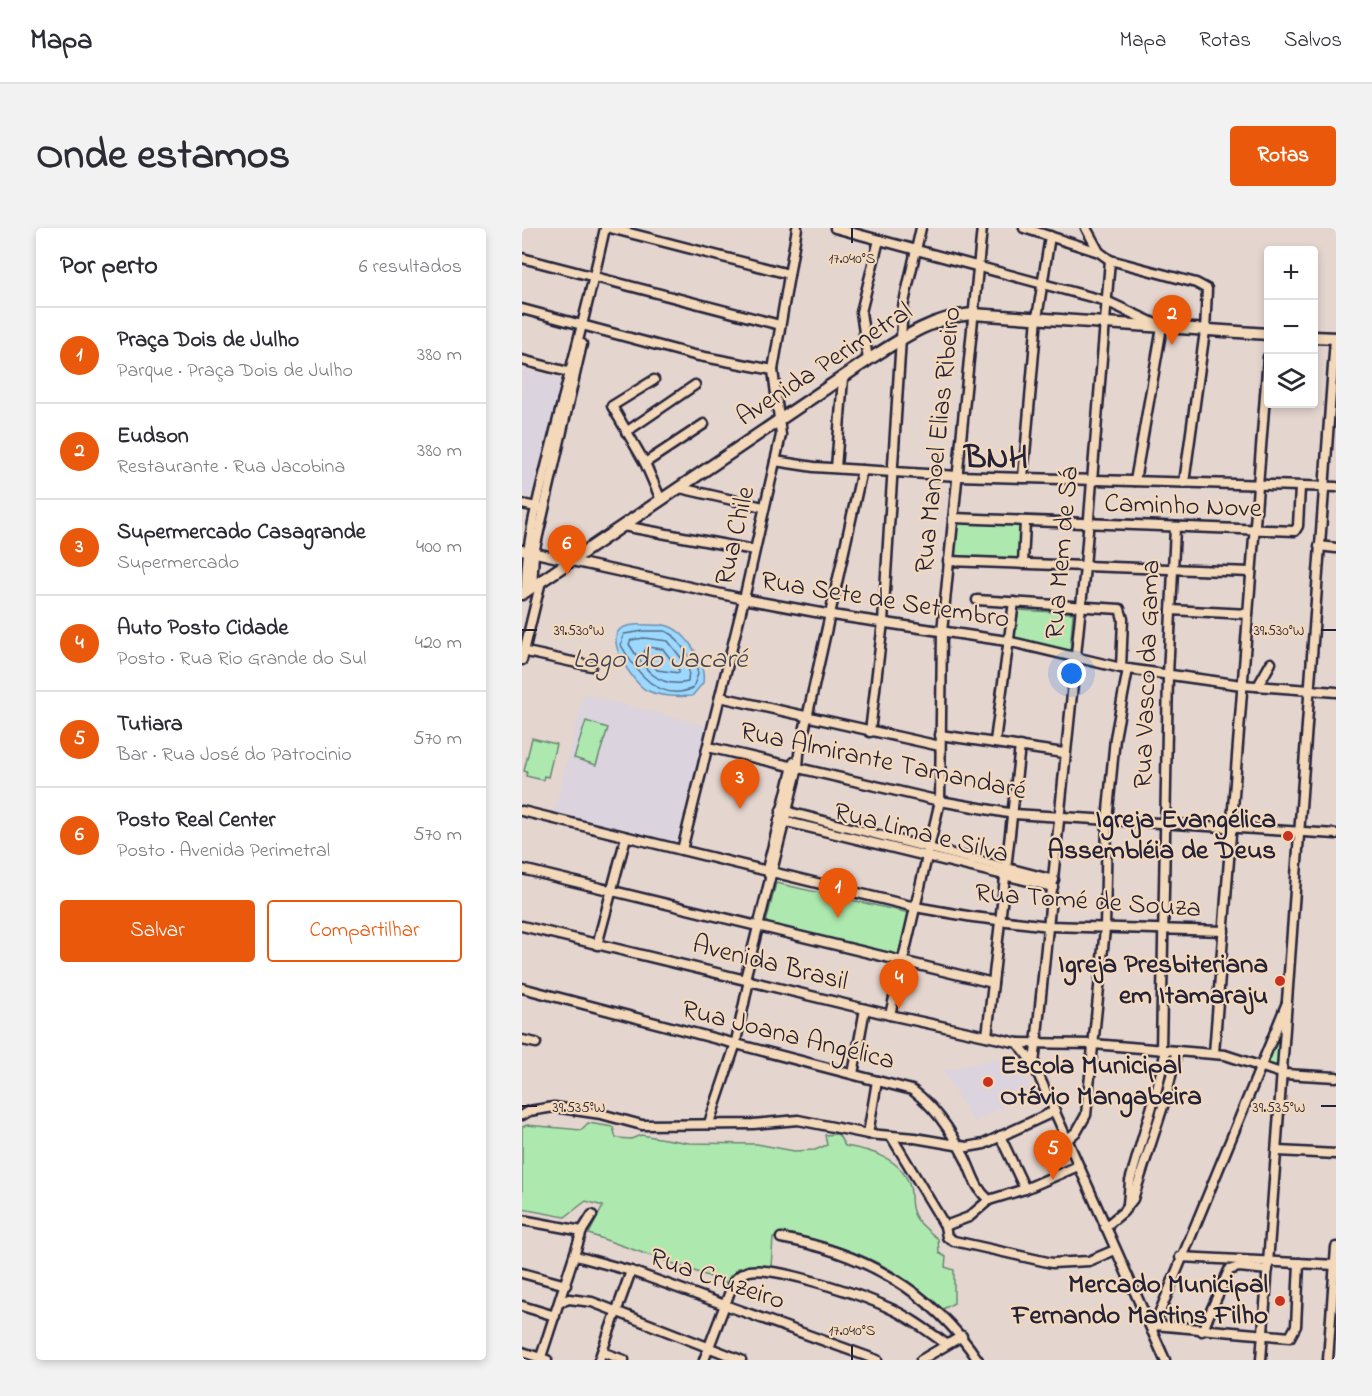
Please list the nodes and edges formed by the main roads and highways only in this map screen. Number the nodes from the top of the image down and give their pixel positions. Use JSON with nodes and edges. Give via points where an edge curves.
{"nodes":[{"id":1,"x":1264,"y":334,"type":"edge"},
{"id":2,"x":1318,"y":337,"type":"edge"},
{"id":3,"x":1336,"y":338,"type":"edge"},
{"id":4,"x":530,"y":589,"type":"edge"}],
"edges":[{"from":1,"to":4,"type":"main road","name":"Avenida Perimetral","via":[[972,314],[940,320],[868,360]]},
{"from":2,"to":3,"type":"main road"}]}
